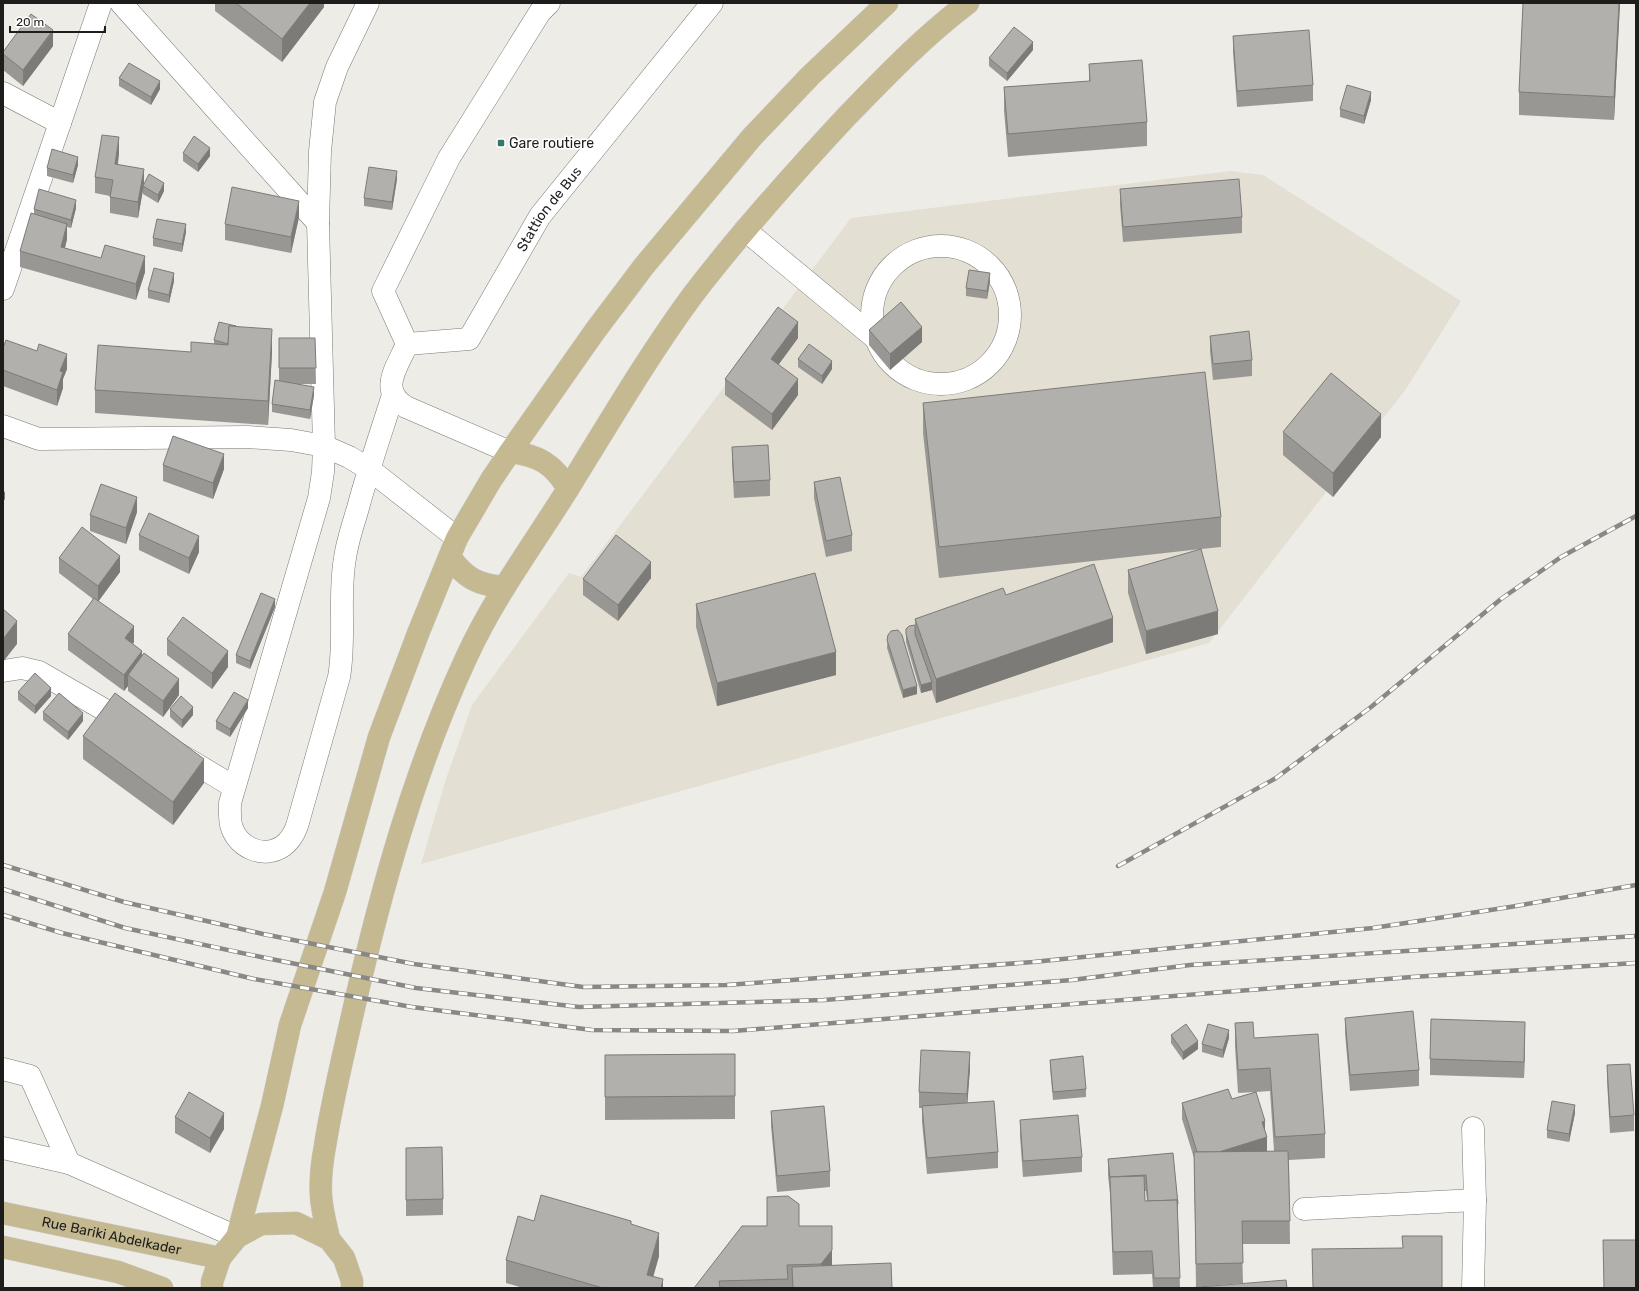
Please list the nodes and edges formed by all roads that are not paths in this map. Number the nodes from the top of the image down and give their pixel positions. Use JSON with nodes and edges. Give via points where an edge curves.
{"nodes":[{"id":1,"x":101,"y":3,"type":"edge"},
{"id":2,"x":121,"y":3,"type":"edge"},
{"id":3,"x":368,"y":3,"type":"edge"},
{"id":4,"x":549,"y":3,"type":"edge"},
{"id":5,"x":712,"y":3,"type":"edge"},
{"id":6,"x":887,"y":3,"type":"edge"},
{"id":7,"x":968,"y":3,"type":"edge"},
{"id":8,"x":3,"y":93,"type":"edge"},
{"id":9,"x":60,"y":122,"type":"junction"},
{"id":10,"x":318,"y":223,"type":"junction"},
{"id":11,"x":745,"y":230,"type":"junction"},
{"id":12,"x":3,"y":289,"type":"edge"},
{"id":13,"x":874,"y":337,"type":"junction"},
{"id":14,"x":407,"y":344,"type":"junction"},
{"id":15,"x":393,"y":395,"type":"junction"},
{"id":16,"x":3,"y":426,"type":"edge"},
{"id":17,"x":324,"y":446,"type":"junction"},
{"id":18,"x":510,"y":452,"type":"junction"},
{"id":19,"x":369,"y":469,"type":"junction"},
{"id":20,"x":568,"y":488,"type":"junction"},
{"id":21,"x":454,"y":547,"type":"junction"},
{"id":22,"x":504,"y":587,"type":"junction"},
{"id":23,"x":3,"y":671,"type":"edge"},
{"id":24,"x":234,"y":787,"type":"junction"},
{"id":25,"x":3,"y":1069,"type":"edge"},
{"id":26,"x":1473,"y":1128,"type":"dead end"},
{"id":27,"x":3,"y":1148,"type":"edge"},
{"id":28,"x":70,"y":1163,"type":"junction"},
{"id":29,"x":1475,"y":1200,"type":"junction"},
{"id":30,"x":1304,"y":1209,"type":"dead end"},
{"id":31,"x":3,"y":1213,"type":"edge"},
{"id":32,"x":237,"y":1237,"type":"junction"},
{"id":33,"x":329,"y":1239,"type":"junction"},
{"id":34,"x":3,"y":1247,"type":"edge"},
{"id":35,"x":220,"y":1258,"type":"junction"},
{"id":36,"x":162,"y":1288,"type":"edge"},
{"id":37,"x":212,"y":1288,"type":"edge"},
{"id":38,"x":352,"y":1288,"type":"edge"},
{"id":39,"x":1473,"y":1288,"type":"edge"}],
"edges":[{"from":1,"to":9,"type":"street"},
{"from":2,"to":10,"type":"street"},
{"from":3,"to":10,"type":"street","via":[[337,67],[325,102],[320,151]]},
{"from":4,"to":14,"type":"street","via":[[540,12],[449,158],[383,291]]},
{"from":5,"to":14,"type":"street","name":"Stattion de Bus","via":[[540,216],[469,339]]},
{"from":6,"to":18,"type":"main road","via":[[810,76],[752,137],[697,202],[595,331]]},
{"from":7,"to":11,"type":"main road","via":[[944,20],[907,53]]},
{"from":8,"to":9,"type":"street"},
{"from":9,"to":12,"type":"street"},
{"from":10,"to":17,"type":"street"},
{"from":11,"to":13,"type":"street"},
{"from":11,"to":20,"type":"main road","via":[[692,297],[649,359]]},
{"from":13,"to":13,"type":"street","via":[[885,358],[902,373],[922,383],[945,385],[968,380],[987,368],[1002,350],[1010,328],[1010,305],[1003,284],[983,260],[970,252],[948,246],[925,247],[903,256],[886,271],[874,292],[871,314]]},
{"from":14,"to":15,"type":"street","via":[[390,384]]},
{"from":15,"to":18,"type":"street","via":[[406,407]]},
{"from":15,"to":19,"type":"street"},
{"from":16,"to":17,"type":"street","via":[[39,439],[247,437],[291,440]]},
{"from":17,"to":19,"type":"street"},
{"from":17,"to":24,"type":"street","via":[[323,472],[313,521]]},
{"from":18,"to":20,"type":"main road","via":[[525,453],[551,466]]},
{"from":18,"to":21,"type":"main road","via":[[484,491]]},
{"from":19,"to":21,"type":"street"},
{"from":19,"to":24,"type":"street","via":[[344,559],[343,648],[339,677],[298,826],[292,838],[283,846],[271,851],[258,851],[246,847],[237,839],[231,827]]},
{"from":20,"to":22,"type":"main road"},
{"from":21,"to":22,"type":"main road","via":[[457,567],[473,580]]},
{"from":21,"to":32,"type":"main road","via":[[379,737],[334,892],[290,1025],[272,1106]]},
{"from":22,"to":33,"type":"main road","via":[[468,654],[425,758],[398,834],[372,928],[328,1121],[321,1194]]},
{"from":23,"to":24,"type":"street","via":[[22,668],[39,672]]},
{"from":25,"to":28,"type":"street","via":[[30,1076]]},
{"from":26,"to":29,"type":"street"},
{"from":27,"to":28,"type":"street"},
{"from":28,"to":32,"type":"street"},
{"from":29,"to":30,"type":"street"},
{"from":29,"to":39,"type":"street"},
{"from":31,"to":35,"type":"main road","name":"Rue Bariki Abdelkader"},
{"from":32,"to":33,"type":"main road","via":[[261,1224],[296,1222]]},
{"from":32,"to":35,"type":"main road"},
{"from":33,"to":38,"type":"main road","via":[[344,1258]]},
{"from":34,"to":36,"type":"main road","via":[[118,1272]]},
{"from":35,"to":37,"type":"main road"}]}
